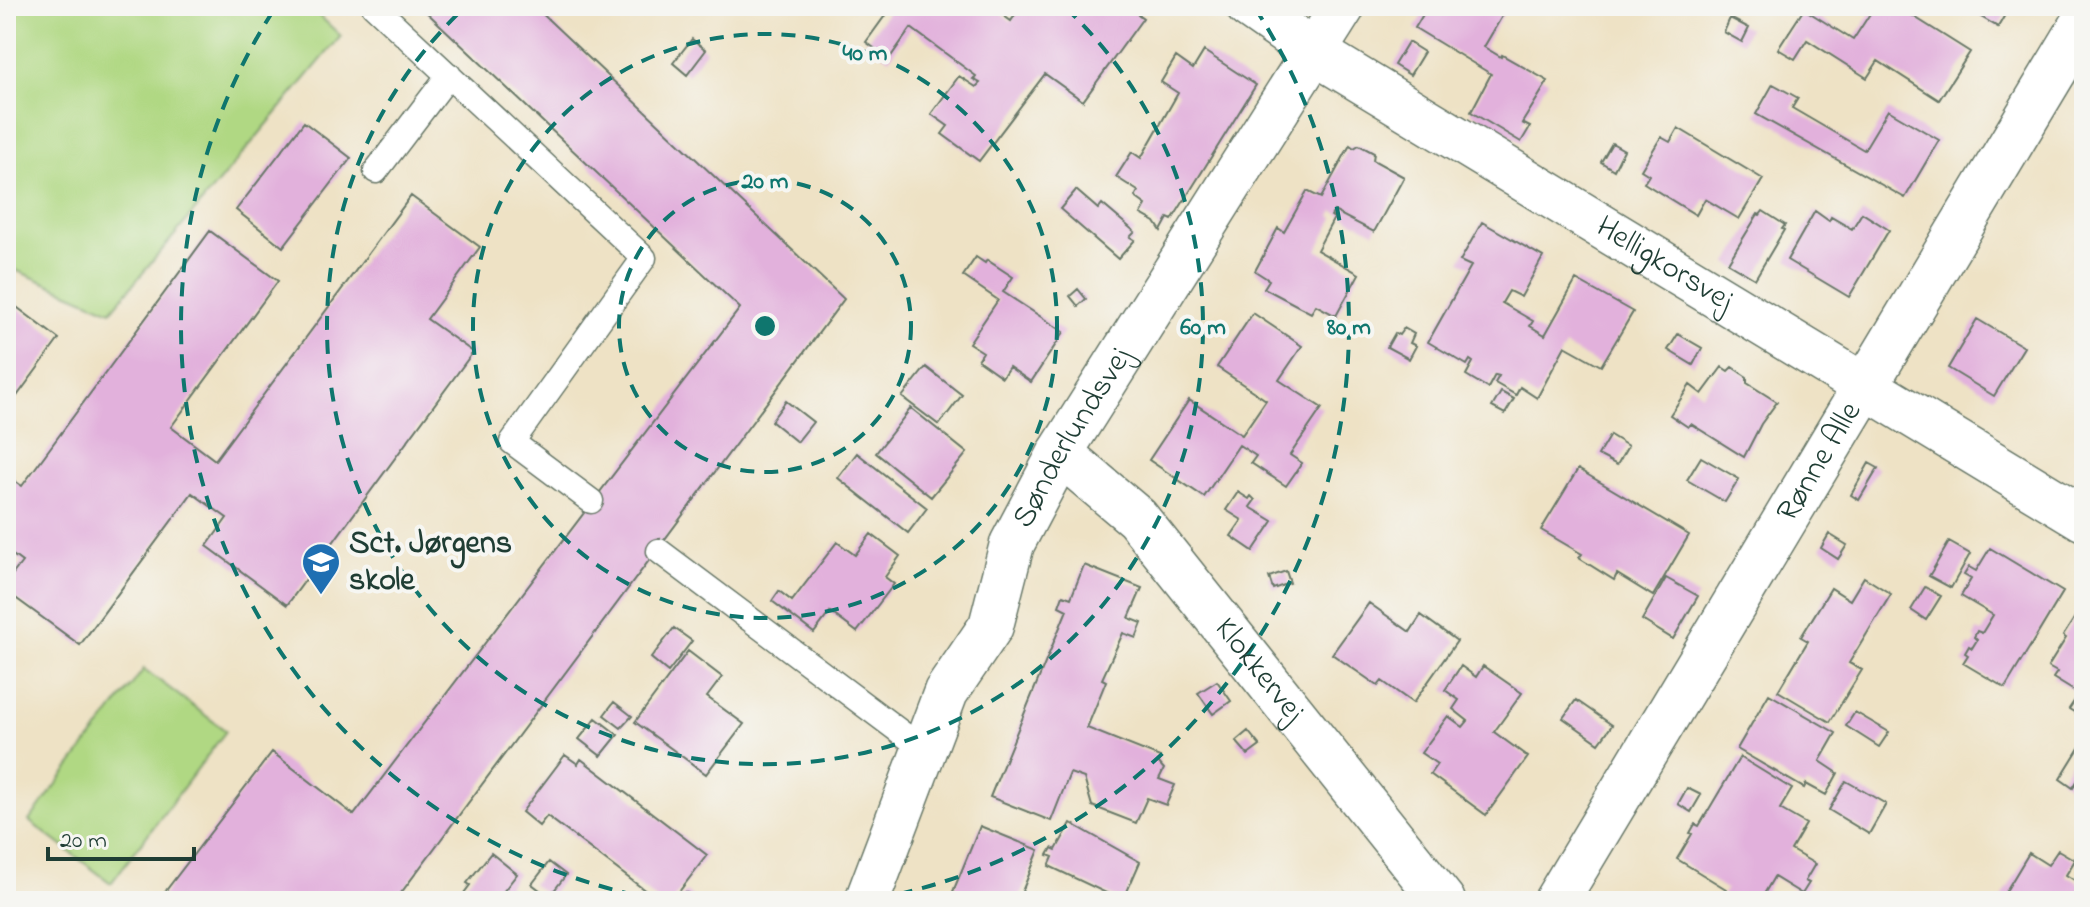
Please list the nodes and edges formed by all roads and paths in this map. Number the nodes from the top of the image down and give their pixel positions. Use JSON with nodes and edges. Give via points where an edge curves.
{"nodes":[{"id":1,"x":374,"y":6,"type":"edge"},
{"id":2,"x":1248,"y":6,"type":"edge"},
{"id":3,"x":1343,"y":6,"type":"edge"},
{"id":4,"x":2084,"y":22,"type":"edge"},
{"id":5,"x":1314,"y":52,"type":"junction"},
{"id":6,"x":449,"y":75,"type":"junction"},
{"id":7,"x":376,"y":171,"type":"dead end"},
{"id":8,"x":1865,"y":389,"type":"junction"},
{"id":9,"x":1060,"y":453,"type":"junction"},
{"id":10,"x":591,"y":501,"type":"dead end"},
{"id":11,"x":2084,"y":519,"type":"edge"},
{"id":12,"x":659,"y":551,"type":"dead end"},
{"id":13,"x":923,"y":749,"type":"junction"},
{"id":14,"x":867,"y":901,"type":"edge"},
{"id":15,"x":1443,"y":901,"type":"edge"},
{"id":16,"x":1556,"y":901,"type":"edge"}],
"edges":[{"from":1,"to":6,"type":"lane"},
{"from":2,"to":5,"type":"street","name":"Helligkorsvej"},
{"from":3,"to":5,"type":"street","name":"Sønderlundsvej"},
{"from":4,"to":8,"type":"street","name":"Rønne Alle"},
{"from":5,"to":8,"type":"street","name":"Helligkorsvej"},
{"from":5,"to":9,"type":"street","name":"Sønderlundsvej"},
{"from":6,"to":7,"type":"lane"},
{"from":6,"to":10,"type":"lane","via":[[644,258],[512,442]]},
{"from":8,"to":11,"type":"street","name":"Helligkorsvej"},
{"from":8,"to":16,"type":"street","name":"Rønne Alle"},
{"from":9,"to":13,"type":"street","name":"Sønderlundsvej","via":[[1012,544],[991,626],[946,692]]},
{"from":9,"to":15,"type":"street","name":"Klokkervej","via":[[1137,518]]},
{"from":12,"to":13,"type":"lane"},
{"from":13,"to":14,"type":"street","name":"Sønderlundsvej"}]}
